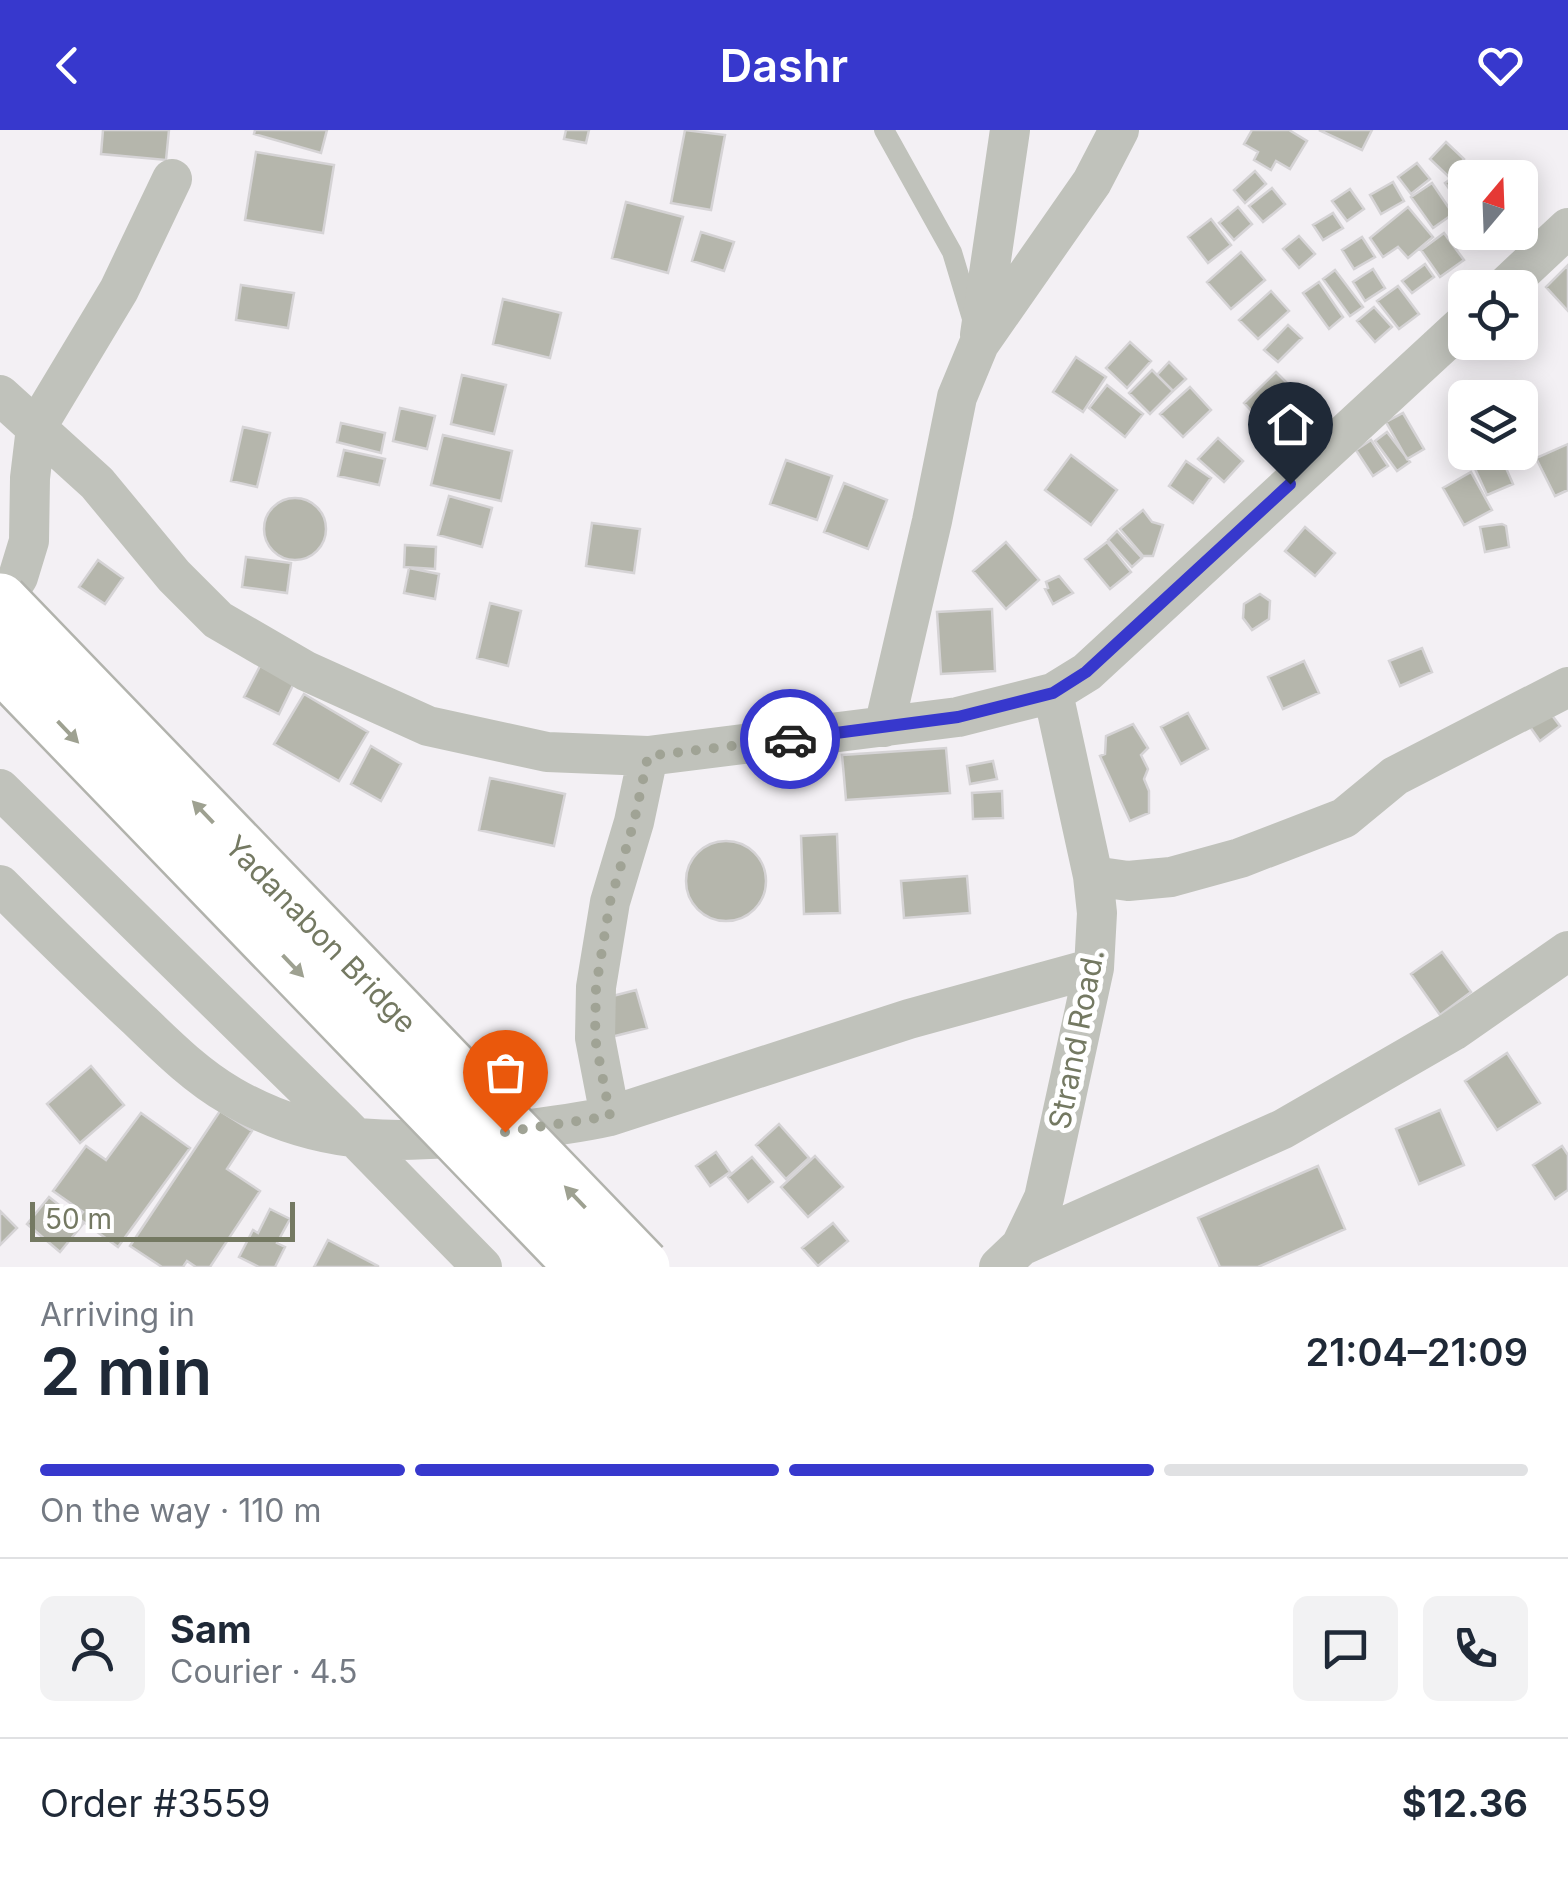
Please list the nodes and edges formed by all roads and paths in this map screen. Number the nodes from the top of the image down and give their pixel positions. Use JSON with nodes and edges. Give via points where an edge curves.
{"nodes":[{"id":1,"x":884,"y":130,"type":"edge"},
{"id":2,"x":1010,"y":130,"type":"edge"},
{"id":3,"x":1119,"y":130,"type":"edge"},
{"id":4,"x":172,"y":179,"type":"dead end"},
{"id":5,"x":1565,"y":236,"type":"edge"},
{"id":6,"x":1525,"y":270,"type":"edge"},
{"id":7,"x":1448,"y":339,"type":"edge"},
{"id":8,"x":979,"y":344,"type":"junction"},
{"id":9,"x":0,"y":395,"type":"edge"},
{"id":10,"x":36,"y":428,"type":"junction"},
{"id":11,"x":0,"y":603,"type":"edge"},
{"id":12,"x":0,"y":662,"type":"edge"},
{"id":13,"x":1568,"y":686,"type":"edge"},
{"id":14,"x":1053,"y":693,"type":"junction"},
{"id":15,"x":884,"y":726,"type":"junction"},
{"id":16,"x":648,"y":756,"type":"junction"},
{"id":17,"x":0,"y":790,"type":"edge"},
{"id":18,"x":1093,"y":876,"type":"junction"},
{"id":19,"x":0,"y":886,"type":"edge"},
{"id":20,"x":1568,"y":951,"type":"edge"},
{"id":21,"x":1094,"y":968,"type":"junction"},
{"id":22,"x":610,"y":1116,"type":"junction"},
{"id":23,"x":354,"y":1136,"type":"junction"},
{"id":24,"x":1010,"y":1256,"type":"edge"},
{"id":25,"x":482,"y":1267,"type":"edge"},
{"id":26,"x":584,"y":1267,"type":"edge"},
{"id":27,"x":642,"y":1267,"type":"edge"}],
"edges":[{"from":1,"to":8,"type":"lane","via":[[952,252]]},
{"from":2,"to":8,"type":"street"},
{"from":3,"to":8,"type":"street","via":[[1092,182]]},
{"from":4,"to":10,"type":"street","via":[[119,290]]},
{"from":5,"to":6,"type":"street"},
{"from":7,"to":14,"type":"street","via":[[1086,672]]},
{"from":8,"to":15,"type":"street","via":[[957,397]]},
{"from":9,"to":10,"type":"street"},
{"from":10,"to":11,"type":"street","via":[[28,541],[18,577]]},
{"from":10,"to":16,"type":"street","via":[[97,482],[218,620],[306,670],[428,726],[547,752]]},
{"from":27,"to":11,"type":"highway","name":"Yadanabon Bridge","one_way":true,"bridge":true},
{"from":12,"to":26,"type":"highway","name":"Yadanabon Bridge","one_way":true,"bridge":true},
{"from":13,"to":18,"type":"street","via":[[1395,776],[1344,818],[1171,877]]},
{"from":14,"to":15,"type":"street","via":[[958,717]]},
{"from":14,"to":18,"type":"street","name":"Strand Road."},
{"from":15,"to":16,"type":"street"},
{"from":16,"to":22,"type":"street","via":[[610,902],[596,987],[595,1038]]},
{"from":17,"to":23,"type":"street"},
{"from":18,"to":21,"type":"street","name":"Strand Road."},
{"from":19,"to":23,"type":"street","via":[[177,1056],[229,1095],[322,1134]]},
{"from":20,"to":24,"type":"street","via":[[1453,1031],[1283,1128]]},
{"from":21,"to":22,"type":"street","via":[[909,1019]]},
{"from":21,"to":24,"type":"street","name":"Strand Road.","via":[[1044,1198]]},
{"from":22,"to":23,"type":"street","via":[[432,1142]]},
{"from":23,"to":25,"type":"street"}]}
